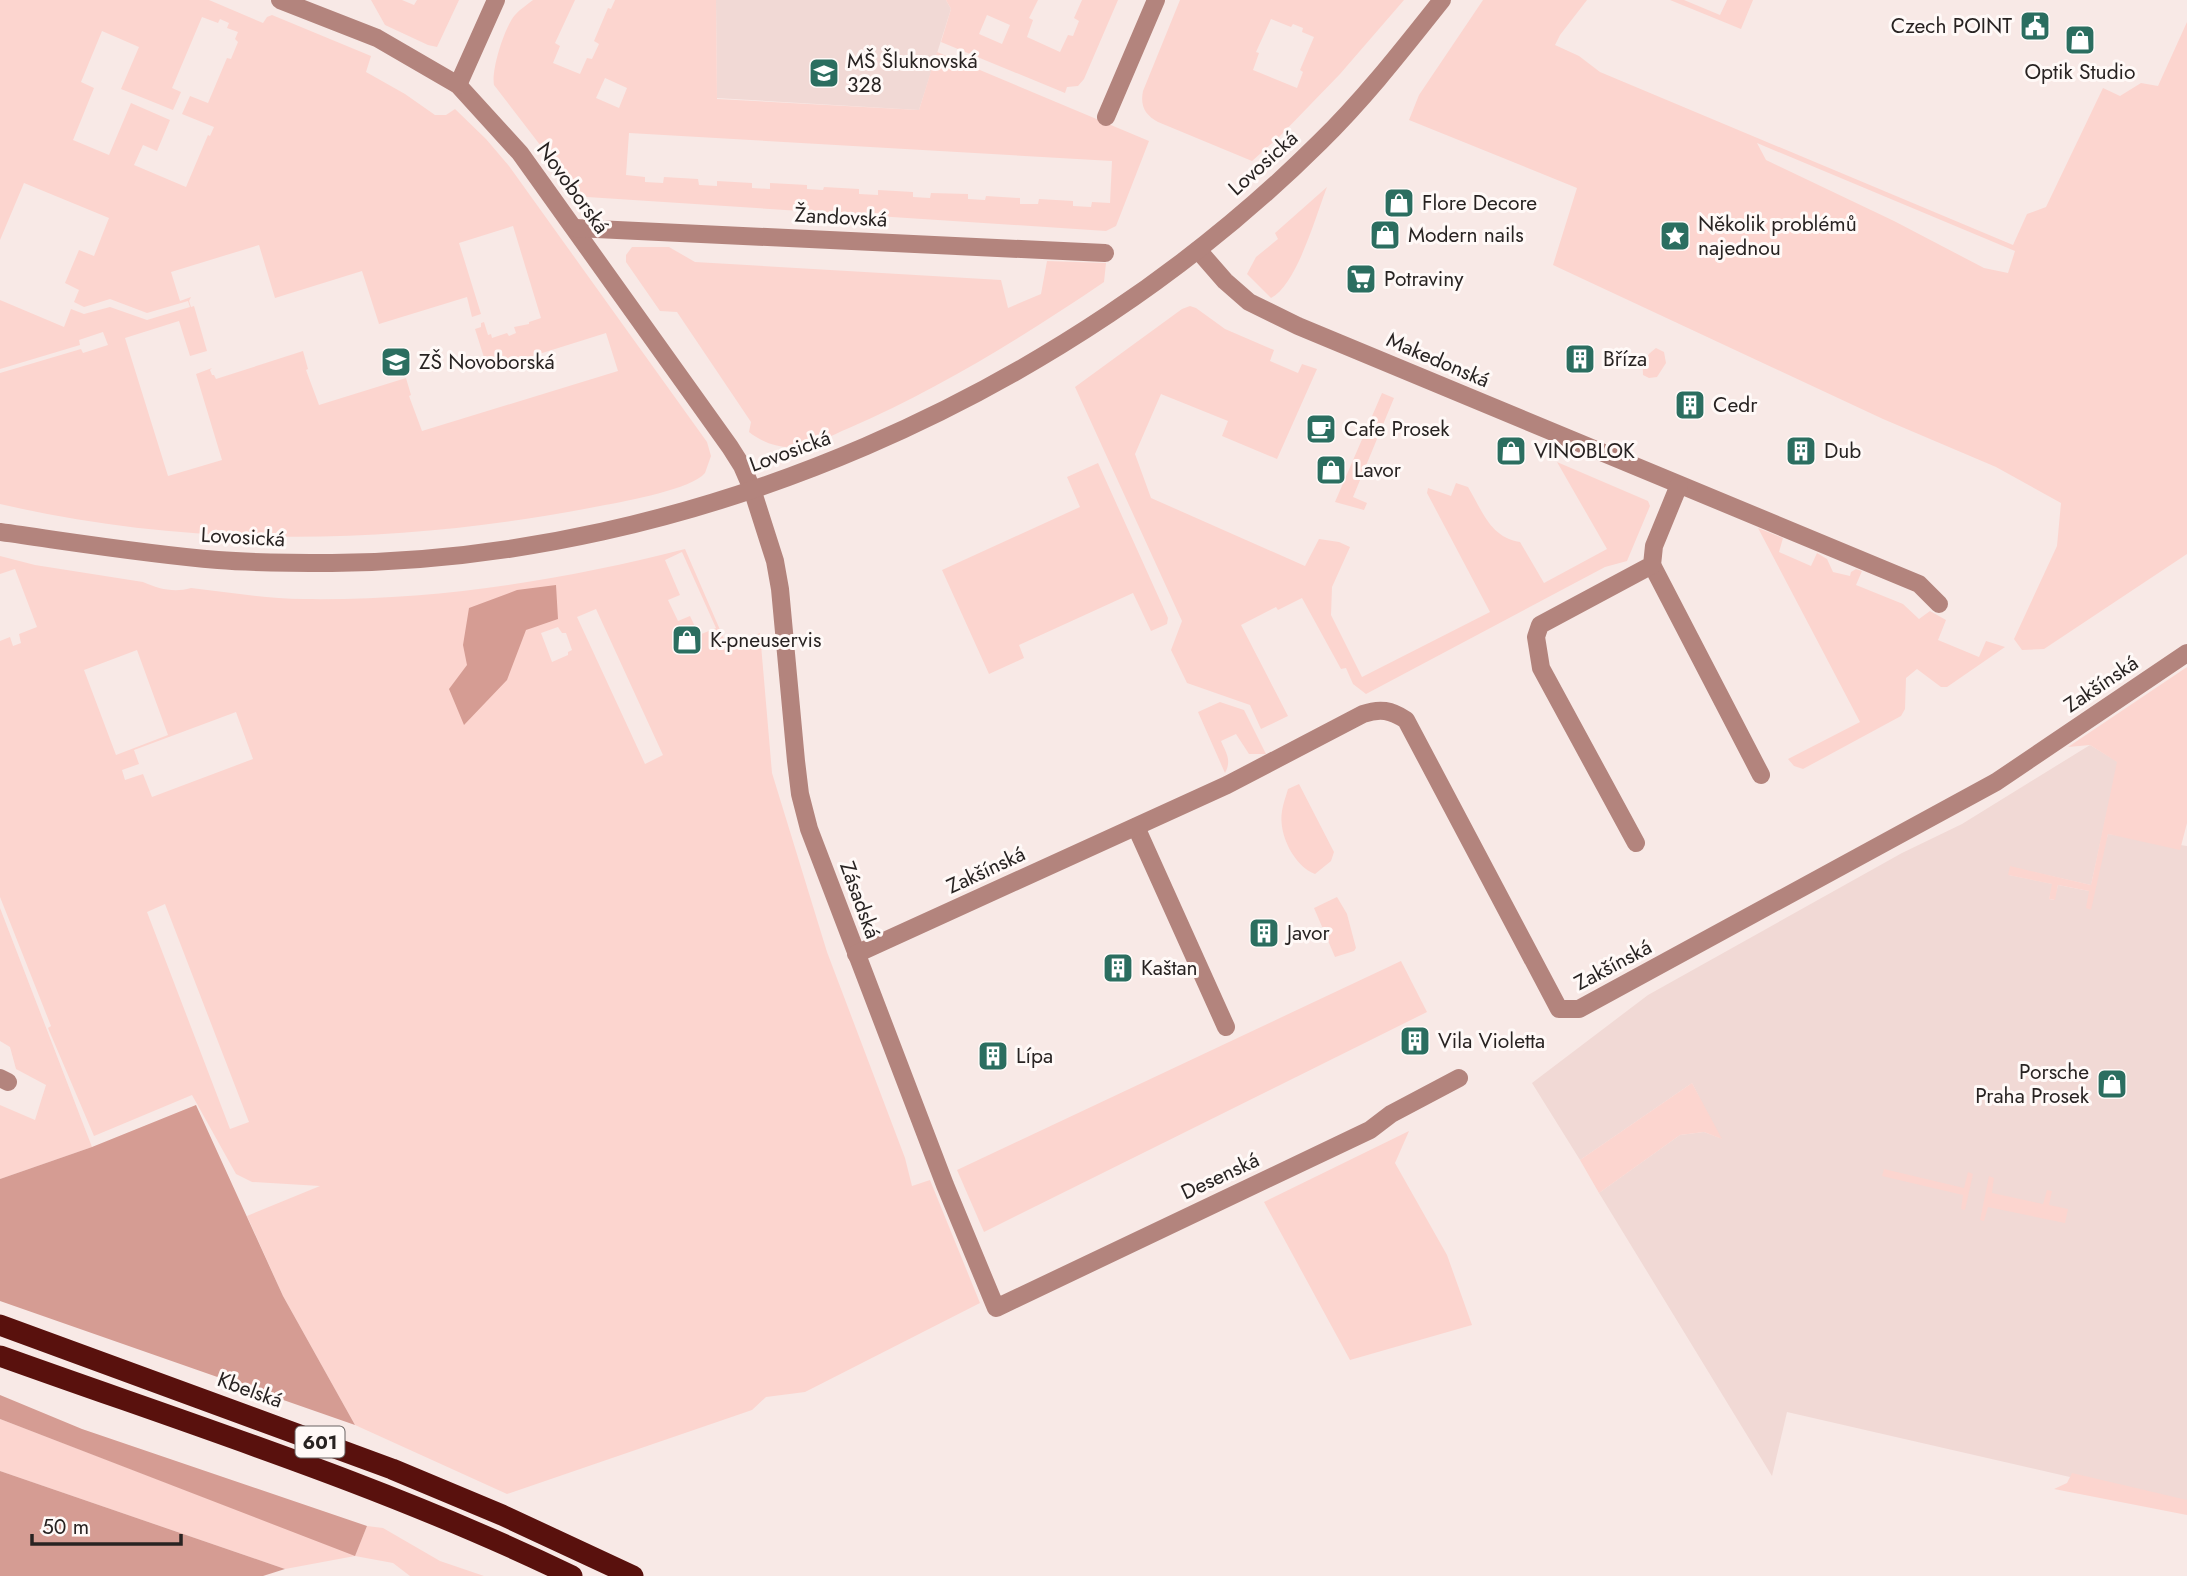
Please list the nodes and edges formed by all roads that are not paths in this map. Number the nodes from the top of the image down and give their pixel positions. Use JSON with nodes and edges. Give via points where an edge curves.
{"nodes":[{"id":1,"x":280,"y":0,"type":"edge"},
{"id":2,"x":496,"y":0,"type":"edge"},
{"id":3,"x":1156,"y":0,"type":"edge"},
{"id":4,"x":1442,"y":0,"type":"edge"},
{"id":5,"x":458,"y":85,"type":"junction"},
{"id":6,"x":1106,"y":117,"type":"dead end"},
{"id":7,"x":575,"y":228,"type":"junction"},
{"id":8,"x":1198,"y":250,"type":"junction"},
{"id":9,"x":1105,"y":253,"type":"dead end"},
{"id":10,"x":1679,"y":485,"type":"junction"},
{"id":11,"x":752,"y":489,"type":"junction"},
{"id":12,"x":0,"y":532,"type":"edge"},
{"id":13,"x":1652,"y":565,"type":"junction"},
{"id":14,"x":1939,"y":604,"type":"dead end"},
{"id":15,"x":2187,"y":653,"type":"edge"},
{"id":16,"x":1761,"y":775,"type":"dead end"},
{"id":17,"x":1136,"y":827,"type":"junction"},
{"id":18,"x":1636,"y":843,"type":"dead end"},
{"id":19,"x":856,"y":954,"type":"junction"},
{"id":20,"x":1226,"y":1027,"type":"dead end"},
{"id":21,"x":1459,"y":1078,"type":"dead end"},
{"id":22,"x":996,"y":1308,"type":"joint"},
{"id":23,"x":0,"y":1325,"type":"edge"},
{"id":24,"x":0,"y":1356,"type":"edge"},
{"id":25,"x":572,"y":1576,"type":"edge"},
{"id":26,"x":633,"y":1576,"type":"edge"}],
"edges":[{"from":1,"to":5,"type":"street","name":"Novoborská","via":[[377,38]]},
{"from":2,"to":5,"type":"street"},
{"from":3,"to":6,"type":"street"},
{"from":4,"to":8,"type":"street","name":"Lovosická","via":[[1374,86],[1319,144]]},
{"from":5,"to":7,"type":"street","name":"Novoborská","via":[[520,153]]},
{"from":7,"to":9,"type":"street","name":"Žandovská"},
{"from":7,"to":11,"type":"street","name":"Novoborská","via":[[730,447]]},
{"from":8,"to":10,"type":"street","name":"Makedonská","via":[[1249,302]]},
{"from":8,"to":11,"type":"street","name":"Lovosická","via":[[1083,332],[957,404],[897,434]]},
{"from":10,"to":13,"type":"street","via":[[1654,546]]},
{"from":10,"to":14,"type":"street","name":"Makedonská","via":[[1919,584]]},
{"from":11,"to":12,"type":"street","name":"Lovosická","via":[[686,511],[562,541],[414,559],[222,561]]},
{"from":11,"to":19,"type":"street","name":"Zásadská","via":[[780,589],[800,794]]},
{"from":13,"to":16,"type":"street"},
{"from":13,"to":18,"type":"street","via":[[1540,625],[1536,636],[1541,668]]},
{"from":15,"to":17,"type":"street","name":"Zakšínská","via":[[1996,782],[1579,1009],[1559,1009],[1406,720],[1395,712],[1382,709],[1363,715]]},
{"from":17,"to":19,"type":"street","name":"Zakšínská"},
{"from":17,"to":20,"type":"street"},
{"from":19,"to":22,"type":"street","name":"Zásadská"},
{"from":21,"to":22,"type":"street","name":"Desenská","via":[[1370,1130]]},
{"from":23,"to":26,"type":"highway","name":"Kbelská","number":"601","via":[[392,1469]]},
{"from":24,"to":25,"type":"highway","number":"601","via":[[352,1483]]}]}
